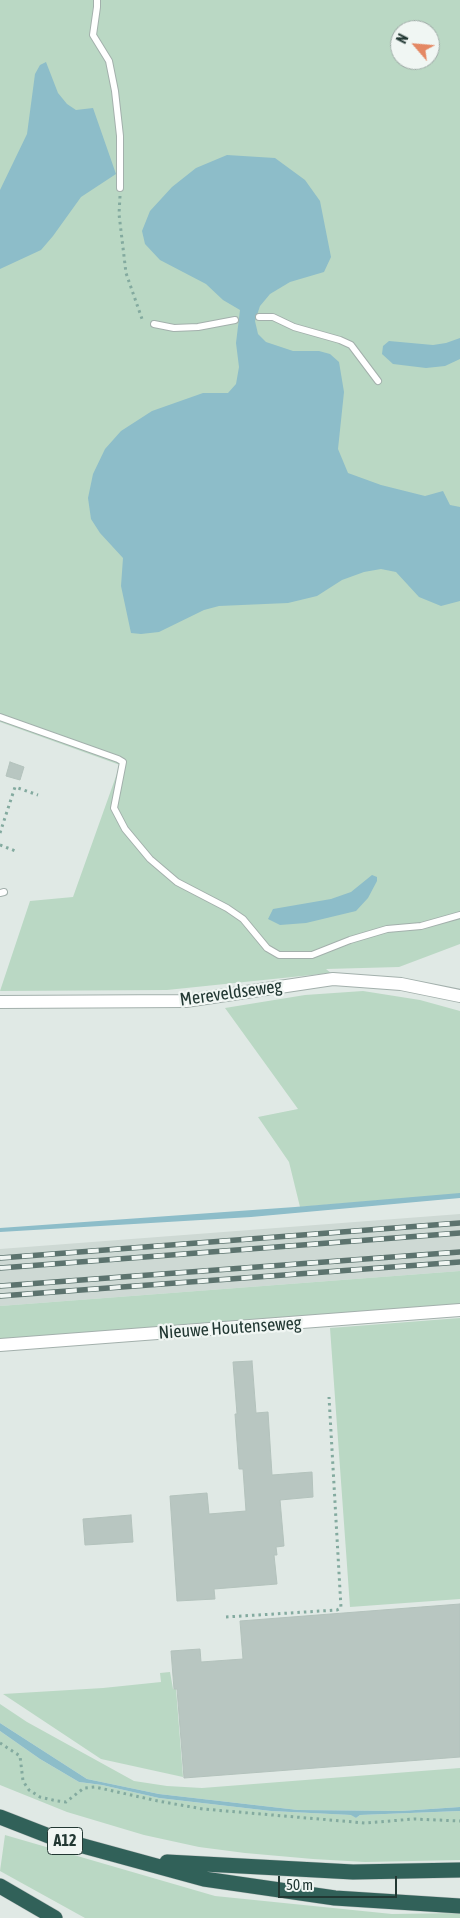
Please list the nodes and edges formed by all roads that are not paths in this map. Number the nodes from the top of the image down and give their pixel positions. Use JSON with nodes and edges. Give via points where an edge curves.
{"nodes":[{"id":1,"x":97,"y":0,"type":"edge"},
{"id":2,"x":120,"y":188,"type":"road end"},
{"id":3,"x":259,"y":317,"type":"dead end"},
{"id":4,"x":235,"y":320,"type":"dead end"},
{"id":5,"x":154,"y":324,"type":"road end"},
{"id":6,"x":378,"y":381,"type":"dead end"},
{"id":7,"x":0,"y":717,"type":"edge"},
{"id":8,"x":460,"y":915,"type":"edge"},
{"id":9,"x":460,"y":996,"type":"edge"},
{"id":10,"x":0,"y":1002,"type":"edge"},
{"id":11,"x":460,"y":1310,"type":"edge"},
{"id":12,"x":0,"y":1345,"type":"edge"},
{"id":13,"x":0,"y":1816,"type":"edge"},
{"id":14,"x":131,"y":1860,"type":"junction"},
{"id":15,"x":460,"y":1870,"type":"edge"},
{"id":16,"x":0,"y":1886,"type":"edge"},
{"id":17,"x":460,"y":1906,"type":"edge"},
{"id":18,"x":55,"y":1918,"type":"edge"}],
"edges":[{"from":1,"to":2,"type":"lane","via":[[93,35],[109,61],[115,91],[120,136]]},
{"from":3,"to":6,"type":"lane","via":[[273,317],[294,327],[340,340],[355,350]]},
{"from":4,"to":5,"type":"lane","via":[[198,327],[174,328]]},
{"from":7,"to":8,"type":"lane","via":[[123,762],[114,808],[124,829],[150,859],[177,882],[243,919],[267,948],[279,955],[312,955],[387,929],[421,926]]},
{"from":9,"to":10,"type":"street","name":"Mereveldseweg","via":[[401,984],[334,979],[186,1002]]},
{"from":11,"to":12,"type":"street","name":"Nieuwe Houtenseweg"},
{"from":13,"to":14,"type":"highway","number":"A12","via":[[54,1838]]},
{"from":14,"to":15,"type":"highway","number":"A12","via":[[353,1872]]},
{"from":14,"to":17,"type":"highway","number":"A12","via":[[204,1879],[335,1898]]},
{"from":16,"to":18,"type":"highway"}]}
